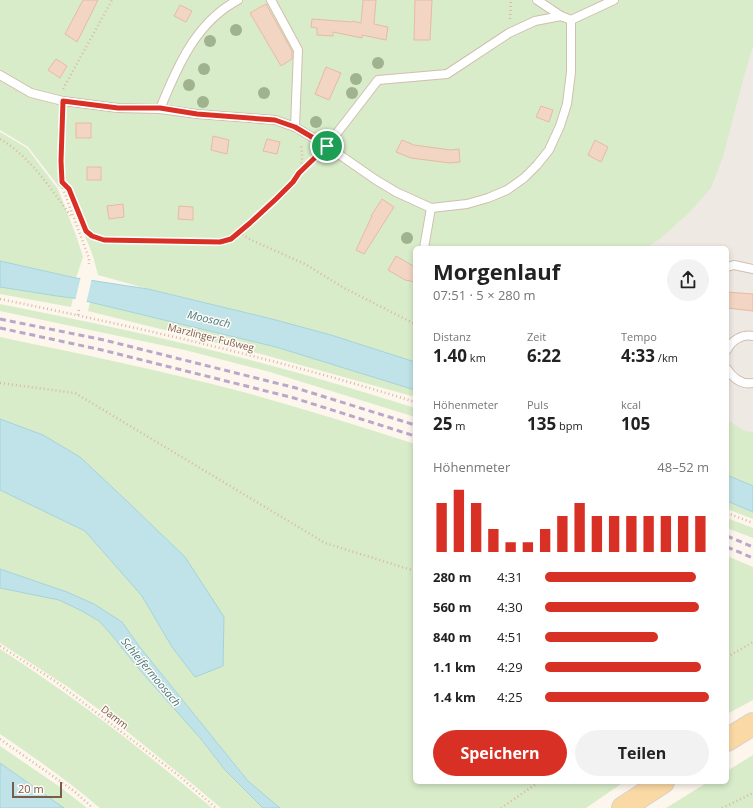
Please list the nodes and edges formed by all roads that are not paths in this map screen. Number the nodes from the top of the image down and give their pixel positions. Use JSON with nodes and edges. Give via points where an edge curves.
{"nodes":[{"id":1,"x":238,"y":0,"type":"edge"},
{"id":2,"x":271,"y":0,"type":"edge"},
{"id":3,"x":537,"y":0,"type":"edge"},
{"id":4,"x":614,"y":0,"type":"edge"},
{"id":5,"x":561,"y":16,"type":"junction"},
{"id":6,"x":571,"y":20,"type":"junction"},
{"id":7,"x":0,"y":76,"type":"edge"},
{"id":8,"x":160,"y":108,"type":"junction"},
{"id":9,"x":295,"y":127,"type":"junction"},
{"id":10,"x":327,"y":146,"type":"junction"},
{"id":11,"x":431,"y":208,"type":"junction"},
{"id":12,"x":424,"y":246,"type":"edge"},
{"id":13,"x":729,"y":266,"type":"edge"},
{"id":14,"x":753,"y":269,"type":"edge"},
{"id":15,"x":753,"y":336,"type":"edge"},
{"id":16,"x":730,"y":339,"type":"edge"},
{"id":17,"x":729,"y":372,"type":"edge"},
{"id":18,"x":753,"y":383,"type":"edge"},
{"id":19,"x":753,"y":724,"type":"edge"},
{"id":20,"x":729,"y":739,"type":"edge"},
{"id":21,"x":659,"y":784,"type":"edge"},
{"id":22,"x":623,"y":808,"type":"edge"}],
"edges":[{"from":1,"to":8,"type":"lane","via":[[217,14],[192,42]]},
{"from":2,"to":9,"type":"lane","via":[[298,50]]},
{"from":3,"to":5,"type":"lane"},
{"from":4,"to":6,"type":"lane"},
{"from":5,"to":6,"type":"lane"},
{"from":5,"to":10,"type":"lane","via":[[535,21],[509,33],[447,74],[378,80]]},
{"from":6,"to":11,"type":"lane","via":[[571,72],[567,104],[549,150],[524,178],[507,190],[467,204]]},
{"from":7,"to":8,"type":"lane","via":[[31,93],[63,101],[118,108]]},
{"from":8,"to":9,"type":"lane","via":[[197,114],[275,120]]},
{"from":9,"to":10,"type":"lane"},
{"from":10,"to":11,"type":"lane","via":[[376,180]]},
{"from":11,"to":12,"type":"lane"},
{"from":13,"to":14,"type":"lane"},
{"from":15,"to":16,"type":"lane"},
{"from":17,"to":18,"type":"lane","via":[[738,381]]},
{"from":19,"to":20,"type":"main road"},
{"from":21,"to":22,"type":"main road"}]}
